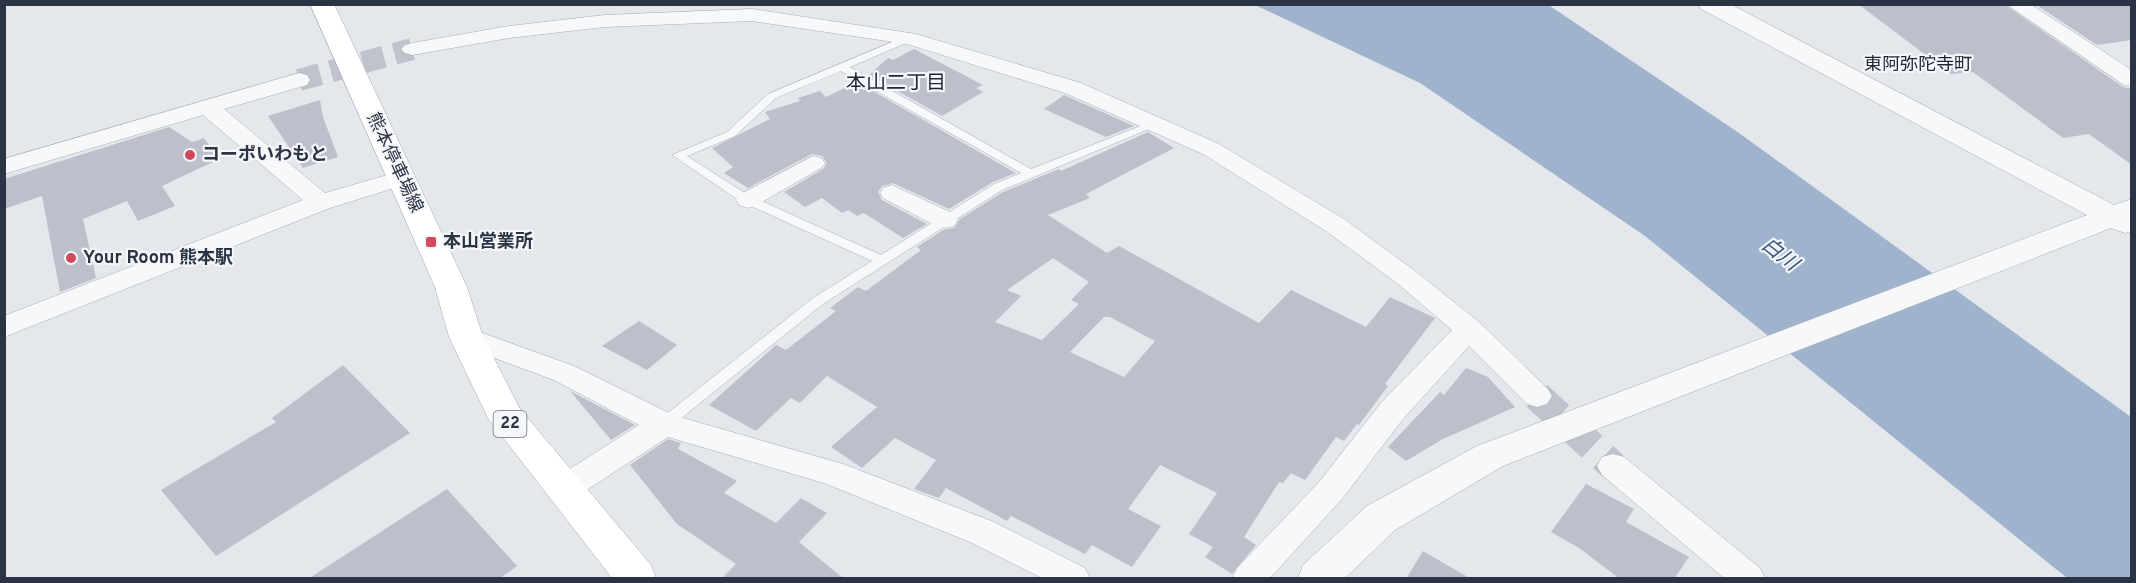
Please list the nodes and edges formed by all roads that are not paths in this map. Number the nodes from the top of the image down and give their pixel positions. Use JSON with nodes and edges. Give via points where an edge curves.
{"nodes":[{"id":1,"x":322,"y":4,"type":"edge"},
{"id":2,"x":1710,"y":4,"type":"edge"},
{"id":3,"x":1750,"y":4,"type":"edge"},
{"id":4,"x":2016,"y":4,"type":"edge"},
{"id":5,"x":909,"y":38,"type":"junction"},
{"id":6,"x":412,"y":49,"type":"tunnel mouth"},
{"id":7,"x":844,"y":68,"type":"junction"},
{"id":8,"x":299,"y":80,"type":"tunnel mouth"},
{"id":9,"x":2132,"y":80,"type":"edge"},
{"id":10,"x":206,"y":106,"type":"junction"},
{"id":11,"x":1155,"y":124,"type":"junction"},
{"id":12,"x":813,"y":163,"type":"dead end"},
{"id":13,"x":4,"y":167,"type":"edge"},
{"id":14,"x":1031,"y":174,"type":"junction"},
{"id":15,"x":401,"y":178,"type":"junction"},
{"id":16,"x":892,"y":194,"type":"dead end"},
{"id":17,"x":748,"y":200,"type":"junction"},
{"id":18,"x":321,"y":202,"type":"junction"},
{"id":19,"x":2126,"y":214,"type":"edge"},
{"id":20,"x":945,"y":220,"type":"junction"},
{"id":21,"x":881,"y":260,"type":"junction"},
{"id":22,"x":4,"y":327,"type":"edge"},
{"id":23,"x":1469,"y":329,"type":"junction"},
{"id":24,"x":466,"y":337,"type":"junction"},
{"id":25,"x":1537,"y":396,"type":"tunnel mouth"},
{"id":26,"x":664,"y":424,"type":"junction"},
{"id":27,"x":1613,"y":466,"type":"tunnel mouth"},
{"id":28,"x":565,"y":488,"type":"junction"},
{"id":29,"x":636,"y":579,"type":"edge"},
{"id":30,"x":1073,"y":579,"type":"edge"},
{"id":31,"x":1250,"y":579,"type":"edge"},
{"id":32,"x":1318,"y":579,"type":"edge"},
{"id":33,"x":1748,"y":579,"type":"edge"}],
"edges":[{"from":1,"to":15,"type":"main road","name":"熊本停車場線","number":"22"},
{"from":2,"to":19,"type":"street"},
{"from":3,"to":19,"type":"street"},
{"from":4,"to":9,"type":"street"},
{"from":5,"to":6,"type":"street","via":[[752,15],[689,16],[510,32]]},
{"from":5,"to":7,"type":"lane"},
{"from":5,"to":11,"type":"street","via":[[1073,88]]},
{"from":7,"to":14,"type":"lane"},
{"from":7,"to":17,"type":"lane","via":[[772,96],[731,134],[678,155]]},
{"from":8,"to":10,"type":"street"},
{"from":10,"to":13,"type":"street"},
{"from":10,"to":18,"type":"street"},
{"from":11,"to":14,"type":"lane"},
{"from":11,"to":23,"type":"street","via":[[1211,149],[1335,225]]},
{"from":12,"to":17,"type":"street"},
{"from":14,"to":20,"type":"lane","via":[[998,187]]},
{"from":15,"to":18,"type":"street"},
{"from":15,"to":24,"type":"main road","name":"熊本停車場線","number":"22","via":[[451,287]]},
{"from":16,"to":20,"type":"street"},
{"from":17,"to":21,"type":"lane"},
{"from":18,"to":22,"type":"street"},
{"from":19,"to":32,"type":"street","via":[[2071,231],[1490,456],[1381,518]]},
{"from":20,"to":21,"type":"lane"},
{"from":21,"to":26,"type":"lane","via":[[818,301]]},
{"from":23,"to":25,"type":"street"},
{"from":23,"to":31,"type":"street","via":[[1392,411],[1331,490]]},
{"from":24,"to":26,"type":"street","via":[[564,373]]},
{"from":24,"to":28,"type":"main road","name":"熊本停車場線","number":"22","via":[[506,418]]},
{"from":26,"to":28,"type":"street"},
{"from":26,"to":30,"type":"street","via":[[832,473],[982,532]]},
{"from":27,"to":33,"type":"street"},
{"from":28,"to":29,"type":"main road","name":"熊本停車場線","number":"22"}]}
